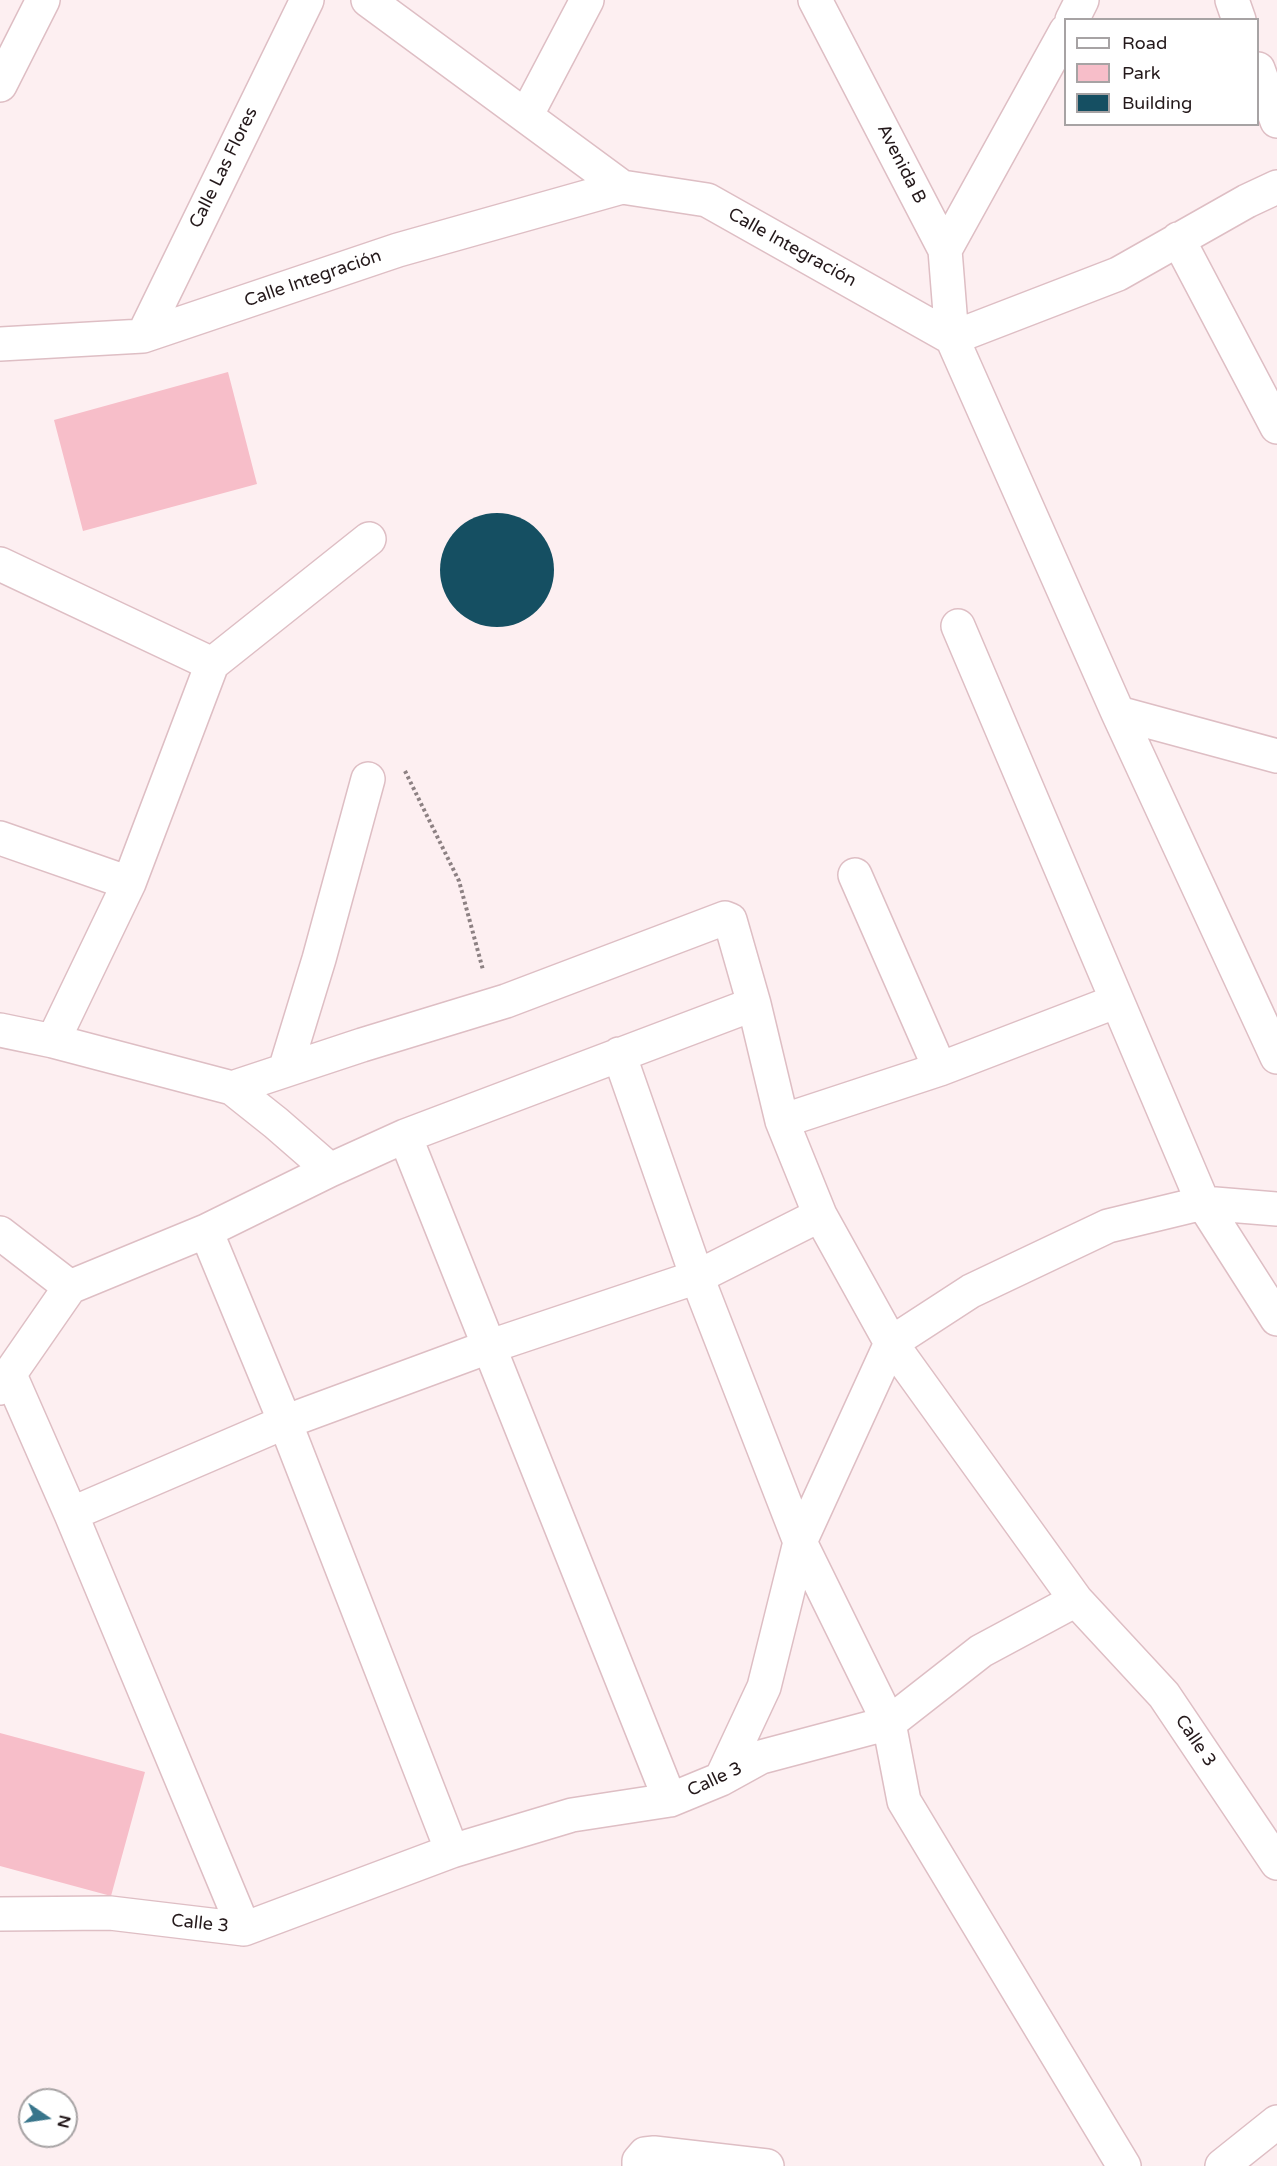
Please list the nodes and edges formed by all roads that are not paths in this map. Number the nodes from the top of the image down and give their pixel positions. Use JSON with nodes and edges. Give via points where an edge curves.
{"nodes":[{"id":1,"x":43,"y":0,"type":"edge"},
{"id":2,"x":307,"y":0,"type":"edge"},
{"id":3,"x":368,"y":0,"type":"edge"},
{"id":4,"x":587,"y":0,"type":"edge"},
{"id":5,"x":1082,"y":0,"type":"edge"},
{"id":6,"x":1232,"y":0,"type":"edge"},
{"id":7,"x":817,"y":1,"type":"edge"},
{"id":8,"x":1073,"y":18,"type":"edge"},
{"id":9,"x":1238,"y":18,"type":"edge"},
{"id":10,"x":1064,"y":33,"type":"edge"},
{"id":11,"x":1259,"y":74,"type":"edge"},
{"id":12,"x":0,"y":85,"type":"edge"},
{"id":13,"x":525,"y":116,"type":"junction"},
{"id":14,"x":1277,"y":121,"type":"edge"},
{"id":15,"x":622,"y":187,"type":"junction"},
{"id":16,"x":1277,"y":187,"type":"edge"},
{"id":17,"x":1178,"y":239,"type":"junction"},
{"id":18,"x":945,"y":250,"type":"junction"},
{"id":19,"x":143,"y":336,"type":"junction"},
{"id":20,"x":952,"y":338,"type":"junction"},
{"id":21,"x":0,"y":344,"type":"edge"},
{"id":22,"x":1277,"y":428,"type":"edge"},
{"id":23,"x":369,"y":539,"type":"dead end"},
{"id":24,"x":0,"y":564,"type":"edge"},
{"id":25,"x":958,"y":626,"type":"dead end"},
{"id":26,"x":212,"y":664,"type":"junction"},
{"id":27,"x":1118,"y":712,"type":"junction"},
{"id":28,"x":1277,"y":756,"type":"edge"},
{"id":29,"x":369,"y":779,"type":"dead end"},
{"id":30,"x":0,"y":838,"type":"edge"},
{"id":31,"x":855,"y":875,"type":"dead end"},
{"id":32,"x":129,"y":883,"type":"junction"},
{"id":33,"x":1117,"y":1001,"type":"junction"},
{"id":34,"x":754,"y":1004,"type":"junction"},
{"id":35,"x":0,"y":1030,"type":"edge"},
{"id":36,"x":53,"y":1041,"type":"junction"},
{"id":37,"x":619,"y":1054,"type":"junction"},
{"id":38,"x":1277,"y":1057,"type":"edge"},
{"id":39,"x":940,"y":1069,"type":"junction"},
{"id":40,"x":285,"y":1070,"type":"junction"},
{"id":41,"x":232,"y":1088,"type":"junction"},
{"id":42,"x":782,"y":1121,"type":"junction"},
{"id":43,"x":405,"y":1136,"type":"junction"},
{"id":44,"x":330,"y":1170,"type":"junction"},
{"id":45,"x":1203,"y":1203,"type":"junction"},
{"id":46,"x":1277,"y":1209,"type":"edge"},
{"id":47,"x":820,"y":1215,"type":"junction"},
{"id":48,"x":206,"y":1231,"type":"junction"},
{"id":49,"x":0,"y":1233,"type":"edge"},
{"id":50,"x":696,"y":1278,"type":"junction"},
{"id":51,"x":70,"y":1287,"type":"junction"},
{"id":52,"x":1277,"y":1319,"type":"edge"},
{"id":53,"x":891,"y":1343,"type":"junction"},
{"id":54,"x":488,"y":1347,"type":"junction"},
{"id":55,"x":5,"y":1381,"type":"edge"},
{"id":56,"x":285,"y":1422,"type":"junction"},
{"id":57,"x":71,"y":1514,"type":"junction"},
{"id":58,"x":800,"y":1542,"type":"junction"},
{"id":59,"x":1076,"y":1600,"type":"junction"},
{"id":60,"x":890,"y":1723,"type":"junction"},
{"id":61,"x":721,"y":1779,"type":"junction"},
{"id":62,"x":670,"y":1800,"type":"junction"},
{"id":63,"x":452,"y":1851,"type":"junction"},
{"id":64,"x":1277,"y":1863,"type":"edge"},
{"id":65,"x":0,"y":1914,"type":"edge"},
{"id":66,"x":244,"y":1929,"type":"junction"},
{"id":67,"x":1277,"y":2122,"type":"edge"},
{"id":68,"x":639,"y":2166,"type":"edge"},
{"id":69,"x":767,"y":2166,"type":"edge"},
{"id":70,"x":1124,"y":2166,"type":"edge"},
{"id":71,"x":1222,"y":2166,"type":"edge"}],
"edges":[{"from":1,"to":12,"type":"street"},
{"from":2,"to":19,"type":"street","name":"Calle Las Flores"},
{"from":3,"to":13,"type":"street","name":"Calle Integración"},
{"from":4,"to":13,"type":"street"},
{"from":5,"to":8,"type":"street"},
{"from":6,"to":9,"type":"street"},
{"from":7,"to":18,"type":"street","name":"Avenida B"},
{"from":10,"to":18,"type":"street"},
{"from":11,"to":14,"type":"street"},
{"from":13,"to":15,"type":"street","name":"Calle Integración"},
{"from":15,"to":19,"type":"street","name":"Calle Integración","via":[[398,250]]},
{"from":15,"to":20,"type":"street","name":"Calle Integración","via":[[707,200]]},
{"from":16,"to":17,"type":"street"},
{"from":17,"to":20,"type":"street","via":[[1118,274]]},
{"from":17,"to":22,"type":"street"},
{"from":18,"to":20,"type":"street","name":"Avenida B"},
{"from":19,"to":21,"type":"street","name":"Calle Integración"},
{"from":20,"to":27,"type":"street","name":"Avenida B"},
{"from":23,"to":26,"type":"street"},
{"from":24,"to":26,"type":"street"},
{"from":25,"to":33,"type":"street"},
{"from":26,"to":32,"type":"street"},
{"from":27,"to":28,"type":"street"},
{"from":27,"to":38,"type":"street","name":"Avenida B"},
{"from":29,"to":40,"type":"street"},
{"from":30,"to":32,"type":"street"},
{"from":31,"to":39,"type":"street"},
{"from":32,"to":36,"type":"street"},
{"from":33,"to":39,"type":"street"},
{"from":33,"to":45,"type":"street"},
{"from":34,"to":37,"type":"street"},
{"from":34,"to":40,"type":"street","via":[[730,920],[725,918],[493,1005]]},
{"from":34,"to":42,"type":"street"},
{"from":35,"to":36,"type":"street"},
{"from":36,"to":41,"type":"street"},
{"from":37,"to":43,"type":"street"},
{"from":37,"to":50,"type":"street"},
{"from":39,"to":42,"type":"street"},
{"from":40,"to":41,"type":"street"},
{"from":41,"to":44,"type":"street"},
{"from":42,"to":47,"type":"street"},
{"from":43,"to":44,"type":"street"},
{"from":43,"to":54,"type":"street"},
{"from":44,"to":48,"type":"street"},
{"from":45,"to":46,"type":"street"},
{"from":45,"to":52,"type":"street"},
{"from":45,"to":53,"type":"street","via":[[1108,1226],[971,1291]]},
{"from":47,"to":50,"type":"street"},
{"from":47,"to":53,"type":"street"},
{"from":48,"to":51,"type":"street"},
{"from":48,"to":56,"type":"street"},
{"from":49,"to":51,"type":"street"},
{"from":50,"to":54,"type":"street"},
{"from":50,"to":58,"type":"street"},
{"from":51,"to":55,"type":"street"},
{"from":53,"to":58,"type":"street"},
{"from":53,"to":59,"type":"street"},
{"from":54,"to":56,"type":"street"},
{"from":54,"to":62,"type":"street"},
{"from":55,"to":57,"type":"street"},
{"from":56,"to":57,"type":"street"},
{"from":56,"to":63,"type":"street"},
{"from":57,"to":66,"type":"street"},
{"from":58,"to":60,"type":"street"},
{"from":58,"to":61,"type":"street","via":[[764,1687]]},
{"from":59,"to":60,"type":"street","name":"Calle 3","via":[[981,1651]]},
{"from":59,"to":64,"type":"street","name":"Calle 3","via":[[1164,1695]]},
{"from":60,"to":61,"type":"street","name":"Calle 3","via":[[761,1757]]},
{"from":60,"to":70,"type":"street","via":[[904,1801]]},
{"from":61,"to":62,"type":"street","name":"Calle 3"},
{"from":62,"to":63,"type":"street","name":"Calle 3","via":[[573,1815]]},
{"from":63,"to":66,"type":"street","name":"Calle 3"},
{"from":65,"to":66,"type":"street","name":"Calle 3","via":[[110,1913]]},
{"from":67,"to":71,"type":"street"},
{"from":68,"to":69,"type":"street","via":[[645,2154],[654,2152]]}]}
